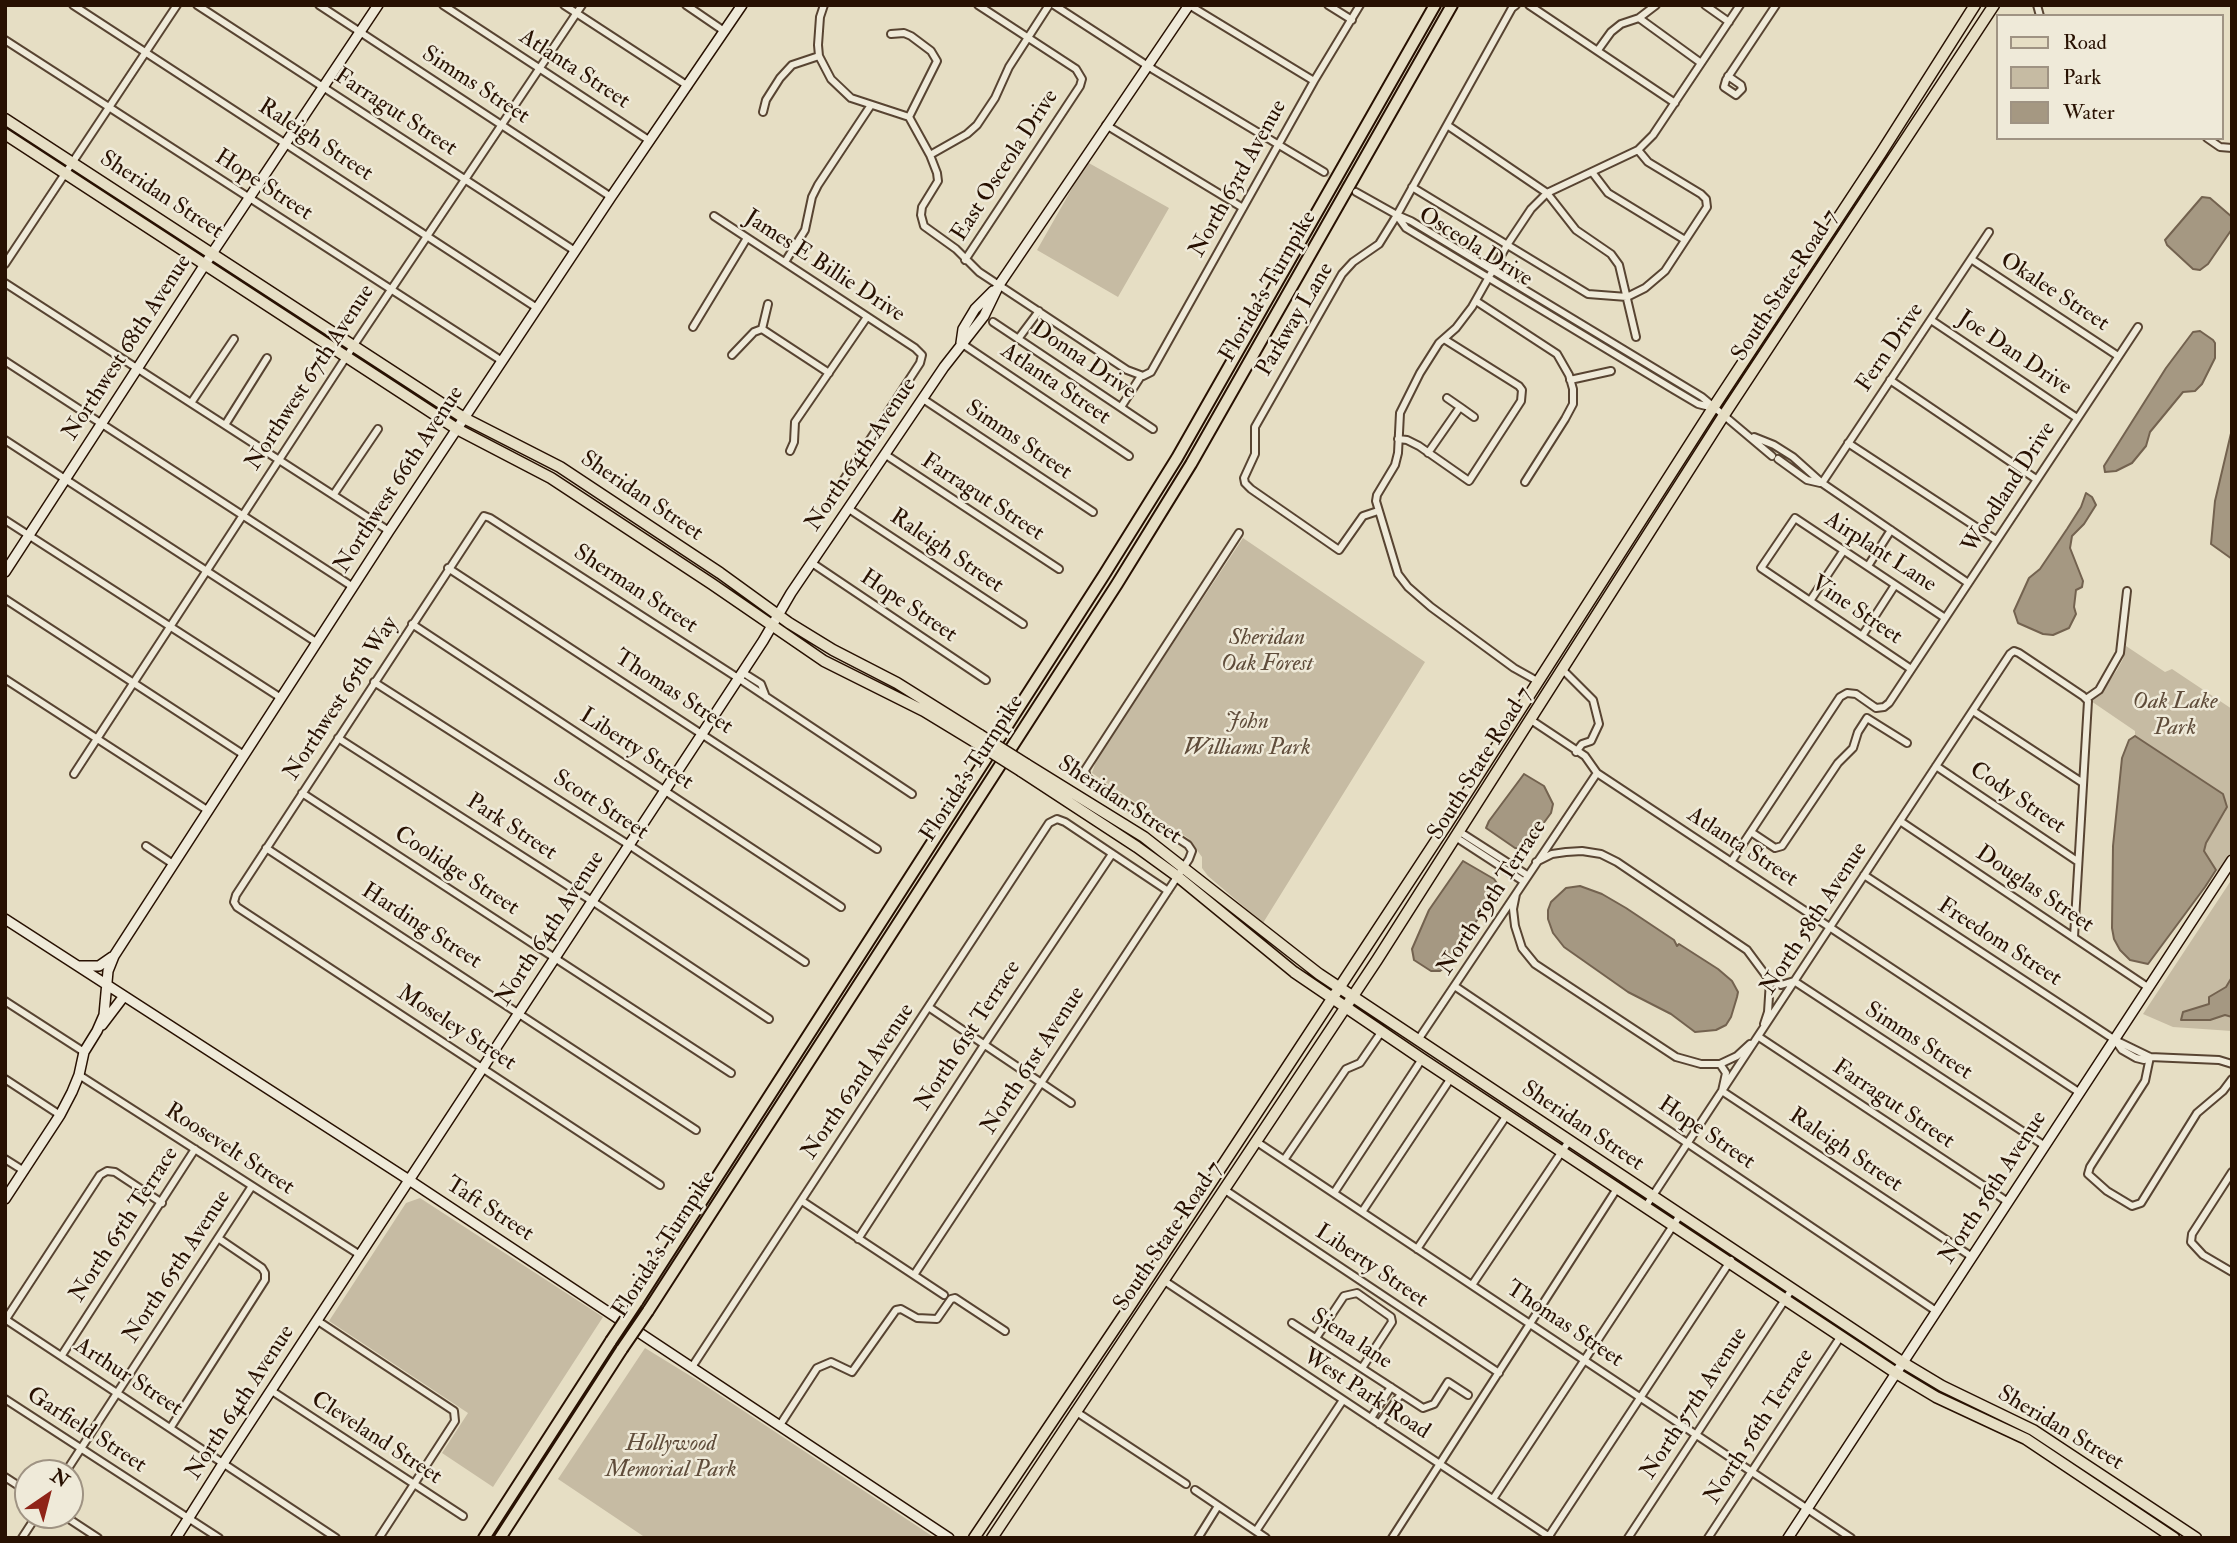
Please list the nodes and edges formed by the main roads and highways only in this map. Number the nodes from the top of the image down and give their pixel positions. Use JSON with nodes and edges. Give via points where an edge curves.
{"nodes":[{"id":1,"x":1435,"y":5,"type":"edge"},
{"id":2,"x":1452,"y":5,"type":"edge"},
{"id":3,"x":1975,"y":5,"type":"edge"},
{"id":4,"x":1994,"y":5,"type":"edge"},
{"id":5,"x":1954,"y":37,"type":"junction"},
{"id":6,"x":1958,"y":60,"type":"junction"},
{"id":7,"x":5,"y":119,"type":"edge"},
{"id":8,"x":5,"y":134,"type":"edge"},
{"id":9,"x":1881,"y":153,"type":"junction"},
{"id":10,"x":1887,"y":169,"type":"junction"},
{"id":11,"x":1812,"y":257,"type":"junction"},
{"id":12,"x":1815,"y":277,"type":"junction"},
{"id":13,"x":978,"y":738,"type":"junction"},
{"id":14,"x":1458,"y":809,"type":"junction"},
{"id":15,"x":1459,"y":835,"type":"junction"},
{"id":16,"x":1181,"y":871,"type":"junction"},
{"id":17,"x":1340,"y":988,"type":"junction"},
{"id":18,"x":1353,"y":996,"type":"junction"},
{"id":19,"x":1332,"y":998,"type":"junction"},
{"id":20,"x":1346,"y":1007,"type":"junction"},
{"id":21,"x":1252,"y":1121,"type":"junction"},
{"id":22,"x":1259,"y":1140,"type":"junction"},
{"id":23,"x":1161,"y":1260,"type":"junction"},
{"id":24,"x":1163,"y":1280,"type":"junction"},
{"id":25,"x":1136,"y":1298,"type":"junction"},
{"id":26,"x":1138,"y":1317,"type":"junction"},
{"id":27,"x":1072,"y":1393,"type":"junction"},
{"id":28,"x":1075,"y":1410,"type":"junction"},
{"id":29,"x":1055,"y":1419,"type":"junction"},
{"id":30,"x":1993,"y":1423,"type":"junction"},
{"id":31,"x":1059,"y":1435,"type":"junction"},
{"id":32,"x":2060,"y":1447,"type":"junction"},
{"id":33,"x":2050,"y":1454,"type":"junction"},
{"id":34,"x":2095,"y":1470,"type":"junction"},
{"id":35,"x":484,"y":1538,"type":"edge"},
{"id":36,"x":500,"y":1538,"type":"edge"},
{"id":37,"x":974,"y":1538,"type":"edge"},
{"id":38,"x":992,"y":1538,"type":"edge"},
{"id":39,"x":2174,"y":1538,"type":"edge"},
{"id":40,"x":2196,"y":1538,"type":"edge"}],
"edges":[{"from":1,"to":35,"type":"highway","name":"Florida's Turnpike","bridge":true,"via":[[1170,470]]},
{"from":2,"to":36,"type":"highway","name":"Florida's Turnpike","bridge":true,"via":[[1178,485]]},
{"from":3,"to":5,"type":"main road","name":"South State Road 7"},
{"from":4,"to":6,"type":"main road","name":"South State Road 7"},
{"from":5,"to":6,"type":"main road"},
{"from":5,"to":9,"type":"main road","name":"South State Road 7"},
{"from":6,"to":10,"type":"main road","name":"South State Road 7"},
{"from":7,"to":13,"type":"main road","name":"Sheridan Street","via":[[464,418],[560,467],[778,615],[897,683]]},
{"from":8,"to":13,"type":"main road","name":"Sheridan Street","via":[[457,429],[551,478],[824,661]]},
{"from":9,"to":10,"type":"main road","via":[[1886,155]]},
{"from":9,"to":11,"type":"main road","name":"South State Road 7"},
{"from":10,"to":12,"type":"main road","name":"South State Road 7"},
{"from":11,"to":12,"type":"main road"},
{"from":11,"to":14,"type":"main road","name":"South State Road 7"},
{"from":12,"to":15,"type":"main road","name":"South State Road 7"},
{"from":13,"to":16,"type":"main road","name":"Sheridan Street","bridge":true,"via":[[1144,837]]},
{"from":14,"to":15,"type":"main road","via":[[1454,823]]},
{"from":14,"to":17,"type":"main road","name":"South State Road 7"},
{"from":15,"to":18,"type":"main road","name":"South State Road 7"},
{"from":16,"to":17,"type":"main road","name":"Sheridan Street"},
{"from":16,"to":19,"type":"main road","name":"Sheridan Street","via":[[1266,950]]},
{"from":17,"to":18,"type":"main road","name":"Sheridan Street"},
{"from":17,"to":19,"type":"main road","name":"South State Road 7"},
{"from":18,"to":20,"type":"main road","name":"South State Road 7"},
{"from":18,"to":32,"type":"main road","name":"Sheridan Street","via":[[1902,1362]]},
{"from":19,"to":20,"type":"main road","name":"Sheridan Street"},
{"from":19,"to":21,"type":"main road","name":"South State Road 7"},
{"from":20,"to":22,"type":"main road","name":"South State Road 7"},
{"from":20,"to":30,"type":"main road","name":"Sheridan Street","via":[[1896,1373]]},
{"from":21,"to":22,"type":"main road"},
{"from":21,"to":23,"type":"main road","name":"South State Road 7"},
{"from":22,"to":24,"type":"main road","name":"South State Road 7"},
{"from":23,"to":24,"type":"main road"},
{"from":23,"to":25,"type":"main road","name":"South State Road 7"},
{"from":24,"to":26,"type":"main road","name":"South State Road 7"},
{"from":25,"to":26,"type":"main road"},
{"from":25,"to":27,"type":"main road","name":"South State Road 7"},
{"from":26,"to":28,"type":"main road","name":"South State Road 7"},
{"from":27,"to":28,"type":"main road"},
{"from":27,"to":29,"type":"main road","name":"South State Road 7"},
{"from":28,"to":31,"type":"main road","name":"South State Road 7"},
{"from":29,"to":31,"type":"main road"},
{"from":29,"to":37,"type":"main road","name":"South State Road 7"},
{"from":30,"to":32,"type":"main road","via":[[2007,1424],[2045,1445]]},
{"from":30,"to":33,"type":"main road","name":"Sheridan Street"},
{"from":31,"to":38,"type":"main road","name":"South State Road 7"},
{"from":32,"to":34,"type":"main road","name":"Sheridan Street"},
{"from":33,"to":34,"type":"main road","via":[[2061,1453],[2087,1471]]},
{"from":33,"to":39,"type":"main road","name":"Sheridan Street"},
{"from":34,"to":40,"type":"main road","name":"Sheridan Street"}]}
